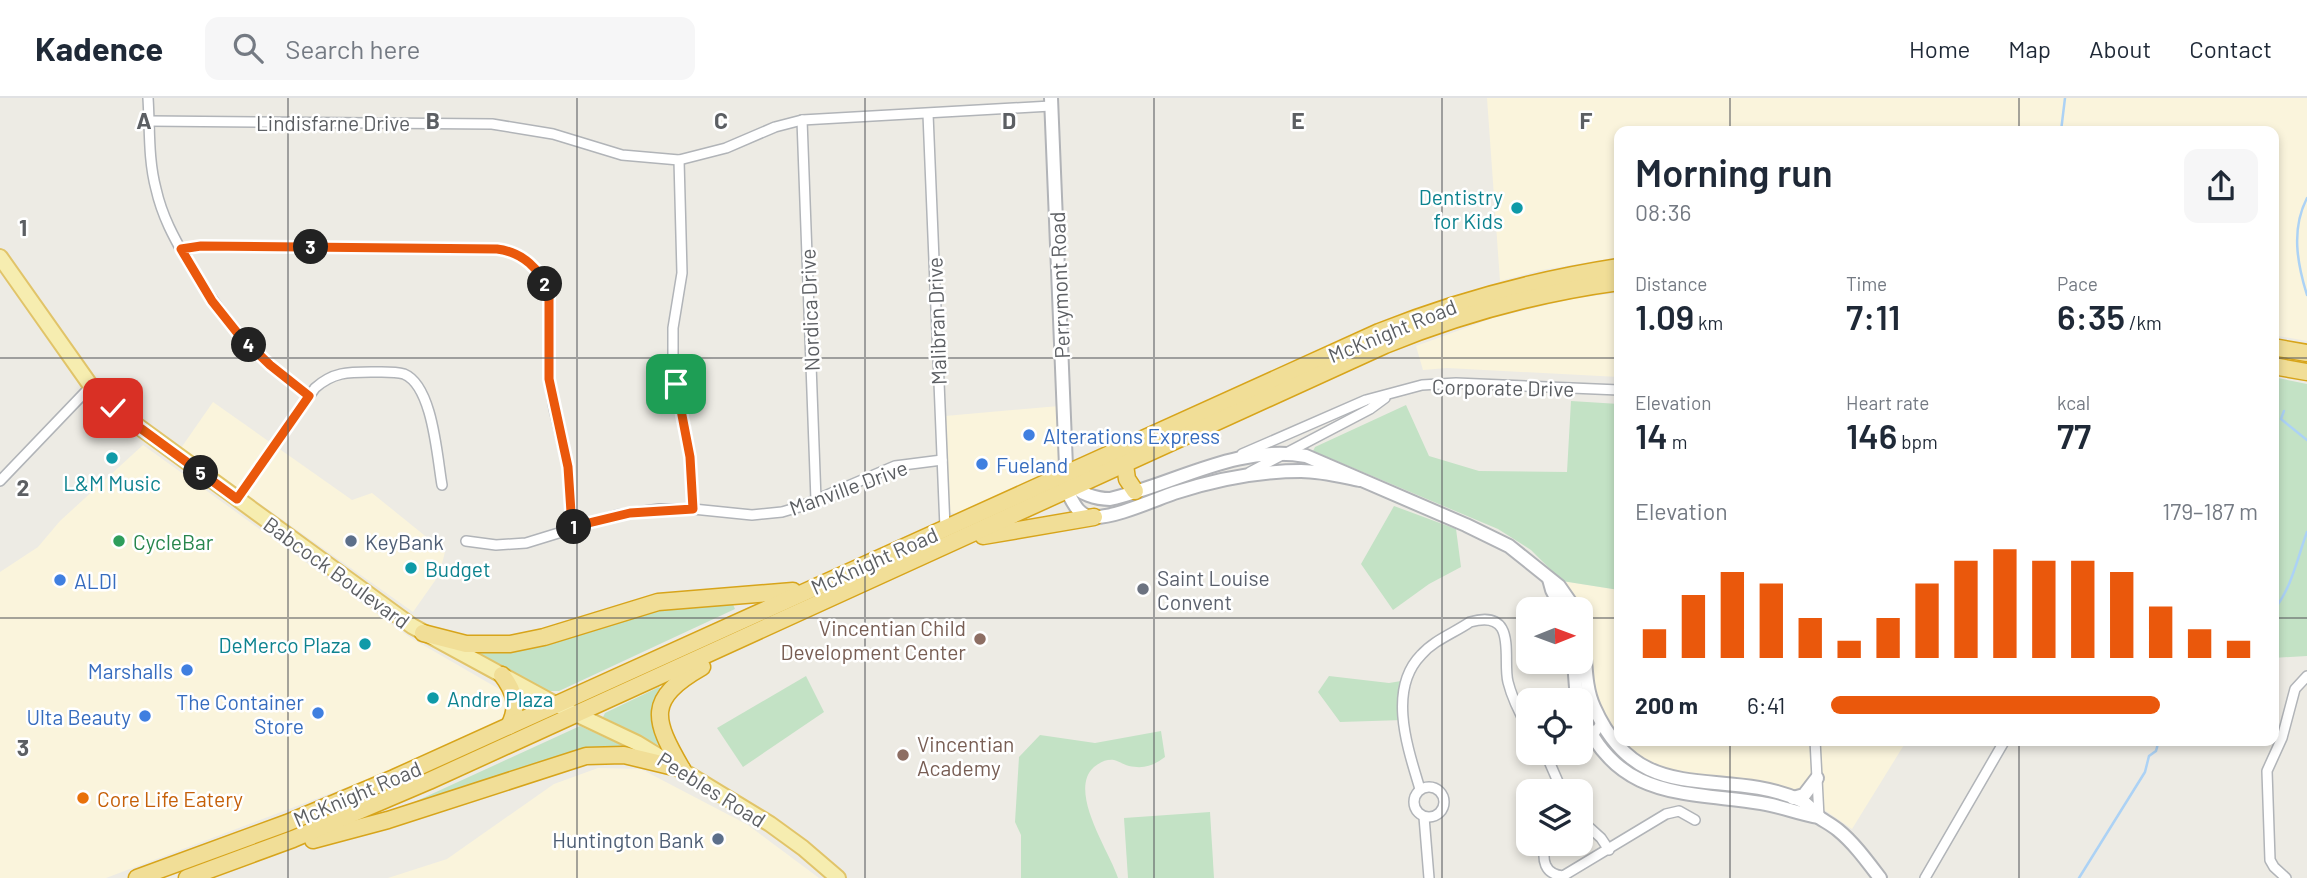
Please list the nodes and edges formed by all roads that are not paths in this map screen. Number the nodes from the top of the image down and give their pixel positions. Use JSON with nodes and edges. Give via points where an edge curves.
{"nodes":[{"id":1,"x":148,"y":98,"type":"edge"},
{"id":2,"x":1051,"y":102,"type":"edge"},
{"id":3,"x":928,"y":114,"type":"junction"},
{"id":4,"x":802,"y":120,"type":"junction"},
{"id":5,"x":149,"y":121,"type":"junction"},
{"id":6,"x":679,"y":160,"type":"junction"},
{"id":7,"x":181,"y":249,"type":"junction"},
{"id":8,"x":0,"y":257,"type":"edge"},
{"id":9,"x":1614,"y":268,"type":"edge"},
{"id":10,"x":1614,"y":283,"type":"edge"},
{"id":11,"x":2279,"y":348,"type":"edge"},
{"id":12,"x":2307,"y":353,"type":"edge"},
{"id":13,"x":2279,"y":367,"type":"edge"},
{"id":14,"x":2307,"y":372,"type":"edge"},
{"id":15,"x":91,"y":386,"type":"junction"},
{"id":16,"x":1614,"y":390,"type":"edge"},
{"id":17,"x":1390,"y":395,"type":"junction"},
{"id":18,"x":309,"y":396,"type":"junction"},
{"id":19,"x":1284,"y":454,"type":"junction"},
{"id":20,"x":1230,"y":459,"type":"junction"},
{"id":21,"x":942,"y":460,"type":"junction"},
{"id":22,"x":1125,"y":465,"type":"junction"},
{"id":23,"x":1066,"y":472,"type":"junction"},
{"id":24,"x":1235,"y":478,"type":"junction"},
{"id":25,"x":1360,"y":480,"type":"junction"},
{"id":26,"x":0,"y":481,"type":"edge"},
{"id":27,"x":442,"y":485,"type":"dead end"},
{"id":28,"x":1071,"y":489,"type":"junction"},
{"id":29,"x":1135,"y":491,"type":"junction"},
{"id":30,"x":237,"y":499,"type":"junction"},
{"id":31,"x":816,"y":500,"type":"junction"},
{"id":32,"x":693,"y":509,"type":"junction"},
{"id":33,"x":1094,"y":517,"type":"junction"},
{"id":34,"x":572,"y":527,"type":"junction"},
{"id":35,"x":944,"y":528,"type":"junction"},
{"id":36,"x":466,"y":541,"type":"dead end"},
{"id":37,"x":956,"y":541,"type":"junction"},
{"id":38,"x":1549,"y":579,"type":"junction"},
{"id":39,"x":819,"y":585,"type":"junction"},
{"id":40,"x":1556,"y":597,"type":"edge"},
{"id":41,"x":1566,"y":597,"type":"edge"},
{"id":42,"x":794,"y":615,"type":"junction"},
{"id":43,"x":423,"y":633,"type":"junction"},
{"id":44,"x":1587,"y":674,"type":"edge"},
{"id":45,"x":502,"y":676,"type":"junction"},
{"id":46,"x":2307,"y":676,"type":"edge"},
{"id":47,"x":1516,"y":702,"type":"edge"},
{"id":48,"x":557,"y":705,"type":"junction"},
{"id":49,"x":577,"y":714,"type":"junction"},
{"id":50,"x":1601,"y":723,"type":"junction"},
{"id":51,"x":509,"y":726,"type":"junction"},
{"id":52,"x":1593,"y":726,"type":"edge"},
{"id":53,"x":1593,"y":736,"type":"edge"},
{"id":54,"x":1614,"y":739,"type":"edge"},
{"id":55,"x":2279,"y":745,"type":"edge"},
{"id":56,"x":1620,"y":746,"type":"edge"},
{"id":57,"x":1815,"y":746,"type":"edge"},
{"id":58,"x":2002,"y":746,"type":"edge"},
{"id":59,"x":2278,"y":746,"type":"edge"},
{"id":60,"x":682,"y":769,"type":"junction"},
{"id":61,"x":1817,"y":778,"type":"junction"},
{"id":62,"x":1420,"y":789,"type":"junction"},
{"id":63,"x":1793,"y":797,"type":"junction"},
{"id":64,"x":1424,"y":817,"type":"junction"},
{"id":65,"x":1819,"y":817,"type":"junction"},
{"id":66,"x":1695,"y":820,"type":"dead end"},
{"id":67,"x":1593,"y":831,"type":"edge"},
{"id":68,"x":1609,"y":850,"type":"junction"},
{"id":69,"x":1543,"y":856,"type":"edge"},
{"id":70,"x":233,"y":862,"type":"junction"},
{"id":71,"x":137,"y":878,"type":"edge"},
{"id":72,"x":187,"y":878,"type":"edge"},
{"id":73,"x":838,"y":878,"type":"edge"},
{"id":74,"x":1429,"y":878,"type":"edge"},
{"id":75,"x":1438,"y":878,"type":"edge"},
{"id":76,"x":1880,"y":878,"type":"edge"},
{"id":77,"x":1925,"y":878,"type":"edge"},
{"id":78,"x":2287,"y":878,"type":"edge"}],
"edges":[{"from":1,"to":5,"type":"street"},
{"from":2,"to":3,"type":"street","name":"Lindisfarne Drive"},
{"from":2,"to":23,"type":"street","name":"Perrymont Road"},
{"from":3,"to":4,"type":"street","name":"Lindisfarne Drive"},
{"from":3,"to":21,"type":"street","name":"Malibran Drive"},
{"from":4,"to":6,"type":"street","name":"Lindisfarne Drive"},
{"from":4,"to":31,"type":"street","name":"Nordica Drive"},
{"from":5,"to":6,"type":"street","name":"Lindisfarne Drive","via":[[492,124],[553,134],[622,155]]},
{"from":5,"to":7,"type":"street","via":[[155,186]]},
{"from":6,"to":32,"type":"street","via":[[682,273],[673,361],[690,457]]},
{"from":7,"to":18,"type":"street","via":[[239,335]]},
{"from":7,"to":34,"type":"street","via":[[497,249],[525,259],[549,293],[549,379],[568,467]]},
{"from":8,"to":15,"type":"main road","name":"Babcock Boulevard"},
{"from":9,"to":23,"type":"highway","name":"McKnight Road","via":[[1525,284],[1427,313]]},
{"from":10,"to":22,"type":"highway","name":"McKnight Road","via":[[1528,298],[1432,326]]},
{"from":11,"to":12,"type":"highway"},
{"from":13,"to":14,"type":"highway"},
{"from":15,"to":26,"type":"street"},
{"from":15,"to":30,"type":"main road","name":"Babcock Boulevard","via":[[113,408]]},
{"from":16,"to":17,"type":"street","name":"Corporate Drive","via":[[1446,383]]},
{"from":17,"to":19,"type":"street","name":"Corporate Drive"},
{"from":17,"to":20,"type":"street","name":"Corporate Drive","via":[[1366,400]]},
{"from":18,"to":27,"type":"street","via":[[324,380],[339,373],[409,377],[426,401]]},
{"from":18,"to":30,"type":"street"},
{"from":19,"to":20,"type":"street"},
{"from":19,"to":24,"type":"street","name":"Corporate Drive"},
{"from":19,"to":25,"type":"street","via":[[1313,458]]},
{"from":20,"to":29,"type":"street"},
{"from":21,"to":31,"type":"street","name":"Manville Drive","via":[[895,466]]},
{"from":21,"to":35,"type":"street","name":"Malibran Drive"},
{"from":22,"to":28,"type":"highway","name":"McKnight Road"},
{"from":22,"to":29,"type":"highway"},
{"from":23,"to":28,"type":"street"},
{"from":23,"to":35,"type":"highway","name":"McKnight Road"},
{"from":24,"to":25,"type":"street","via":[[1300,471]]},
{"from":24,"to":33,"type":"street"},
{"from":25,"to":38,"type":"street","via":[[1509,546]]},
{"from":28,"to":29,"type":"street","via":[[1104,499]]},
{"from":28,"to":33,"type":"street","via":[[1079,511]]},
{"from":28,"to":37,"type":"highway","name":"McKnight Road"},
{"from":30,"to":43,"type":"main road","name":"Babcock Boulevard"},
{"from":31,"to":32,"type":"street","name":"Manville Drive","via":[[763,515]]},
{"from":32,"to":34,"type":"street","name":"Manville Drive","via":[[630,513]]},
{"from":33,"to":37,"type":"highway"},
{"from":34,"to":36,"type":"street","name":"Manville Drive","via":[[515,544]]},
{"from":35,"to":39,"type":"highway","name":"McKnight Road"},
{"from":37,"to":42,"type":"highway","name":"McKnight Road"},
{"from":38,"to":40,"type":"street"},
{"from":38,"to":41,"type":"street"},
{"from":39,"to":43,"type":"highway","via":[[771,594],[658,602],[510,644],[466,643]]},
{"from":39,"to":48,"type":"highway","name":"McKnight Road"},
{"from":42,"to":49,"type":"highway","name":"McKnight Road"},
{"from":42,"to":60,"type":"highway","via":[[688,675],[668,692],[660,708],[660,726]]},
{"from":43,"to":45,"type":"main road","name":"Babcock Boulevard"},
{"from":44,"to":50,"type":"street"},
{"from":45,"to":48,"type":"main road","name":"Babcock Boulevard"},
{"from":45,"to":51,"type":"highway","via":[[515,702]]},
{"from":46,"to":55,"type":"street","via":[[2295,689]]},
{"from":47,"to":62,"type":"street","via":[[1508,684],[1507,643],[1491,622],[1470,622],[1426,650],[1408,676],[1403,704],[1404,727]]},
{"from":48,"to":49,"type":"main road","name":"Peebles Road"},
{"from":48,"to":51,"type":"highway","name":"McKnight Road"},
{"from":49,"to":60,"type":"main road","name":"Peebles Road"},
{"from":49,"to":70,"type":"highway","name":"McKnight Road","via":[[377,804]]},
{"from":50,"to":52,"type":"street"},
{"from":50,"to":54,"type":"street"},
{"from":51,"to":71,"type":"highway","name":"McKnight Road","via":[[346,799]]},
{"from":53,"to":65,"type":"street","via":[[1625,771],[1660,789],[1774,805]]},
{"from":56,"to":63,"type":"street","via":[[1642,767],[1660,776]]},
{"from":57,"to":61,"type":"street"},
{"from":58,"to":77,"type":"street"},
{"from":59,"to":78,"type":"street","via":[[2267,771],[2270,860]]},
{"from":60,"to":70,"type":"highway","via":[[624,755],[586,756],[388,820]]},
{"from":60,"to":73,"type":"main road","name":"Peebles Road","via":[[770,824]]},
{"from":61,"to":63,"type":"street","via":[[1804,795]]},
{"from":61,"to":65,"type":"street"},
{"from":62,"to":64,"type":"street","via":[[1413,803]]},
{"from":62,"to":64,"type":"street","via":[[1434,788],[1444,799],[1440,813]]},
{"from":63,"to":65,"type":"street"},
{"from":64,"to":74,"type":"street"},
{"from":65,"to":76,"type":"street","via":[[1846,838]]},
{"from":66,"to":68,"type":"street","via":[[1672,811]]},
{"from":67,"to":68,"type":"street"},
{"from":68,"to":69,"type":"street","via":[[1563,876],[1547,869]]},
{"from":70,"to":72,"type":"highway","name":"McKnight Road"},
{"from":74,"to":75,"type":"street"}]}
